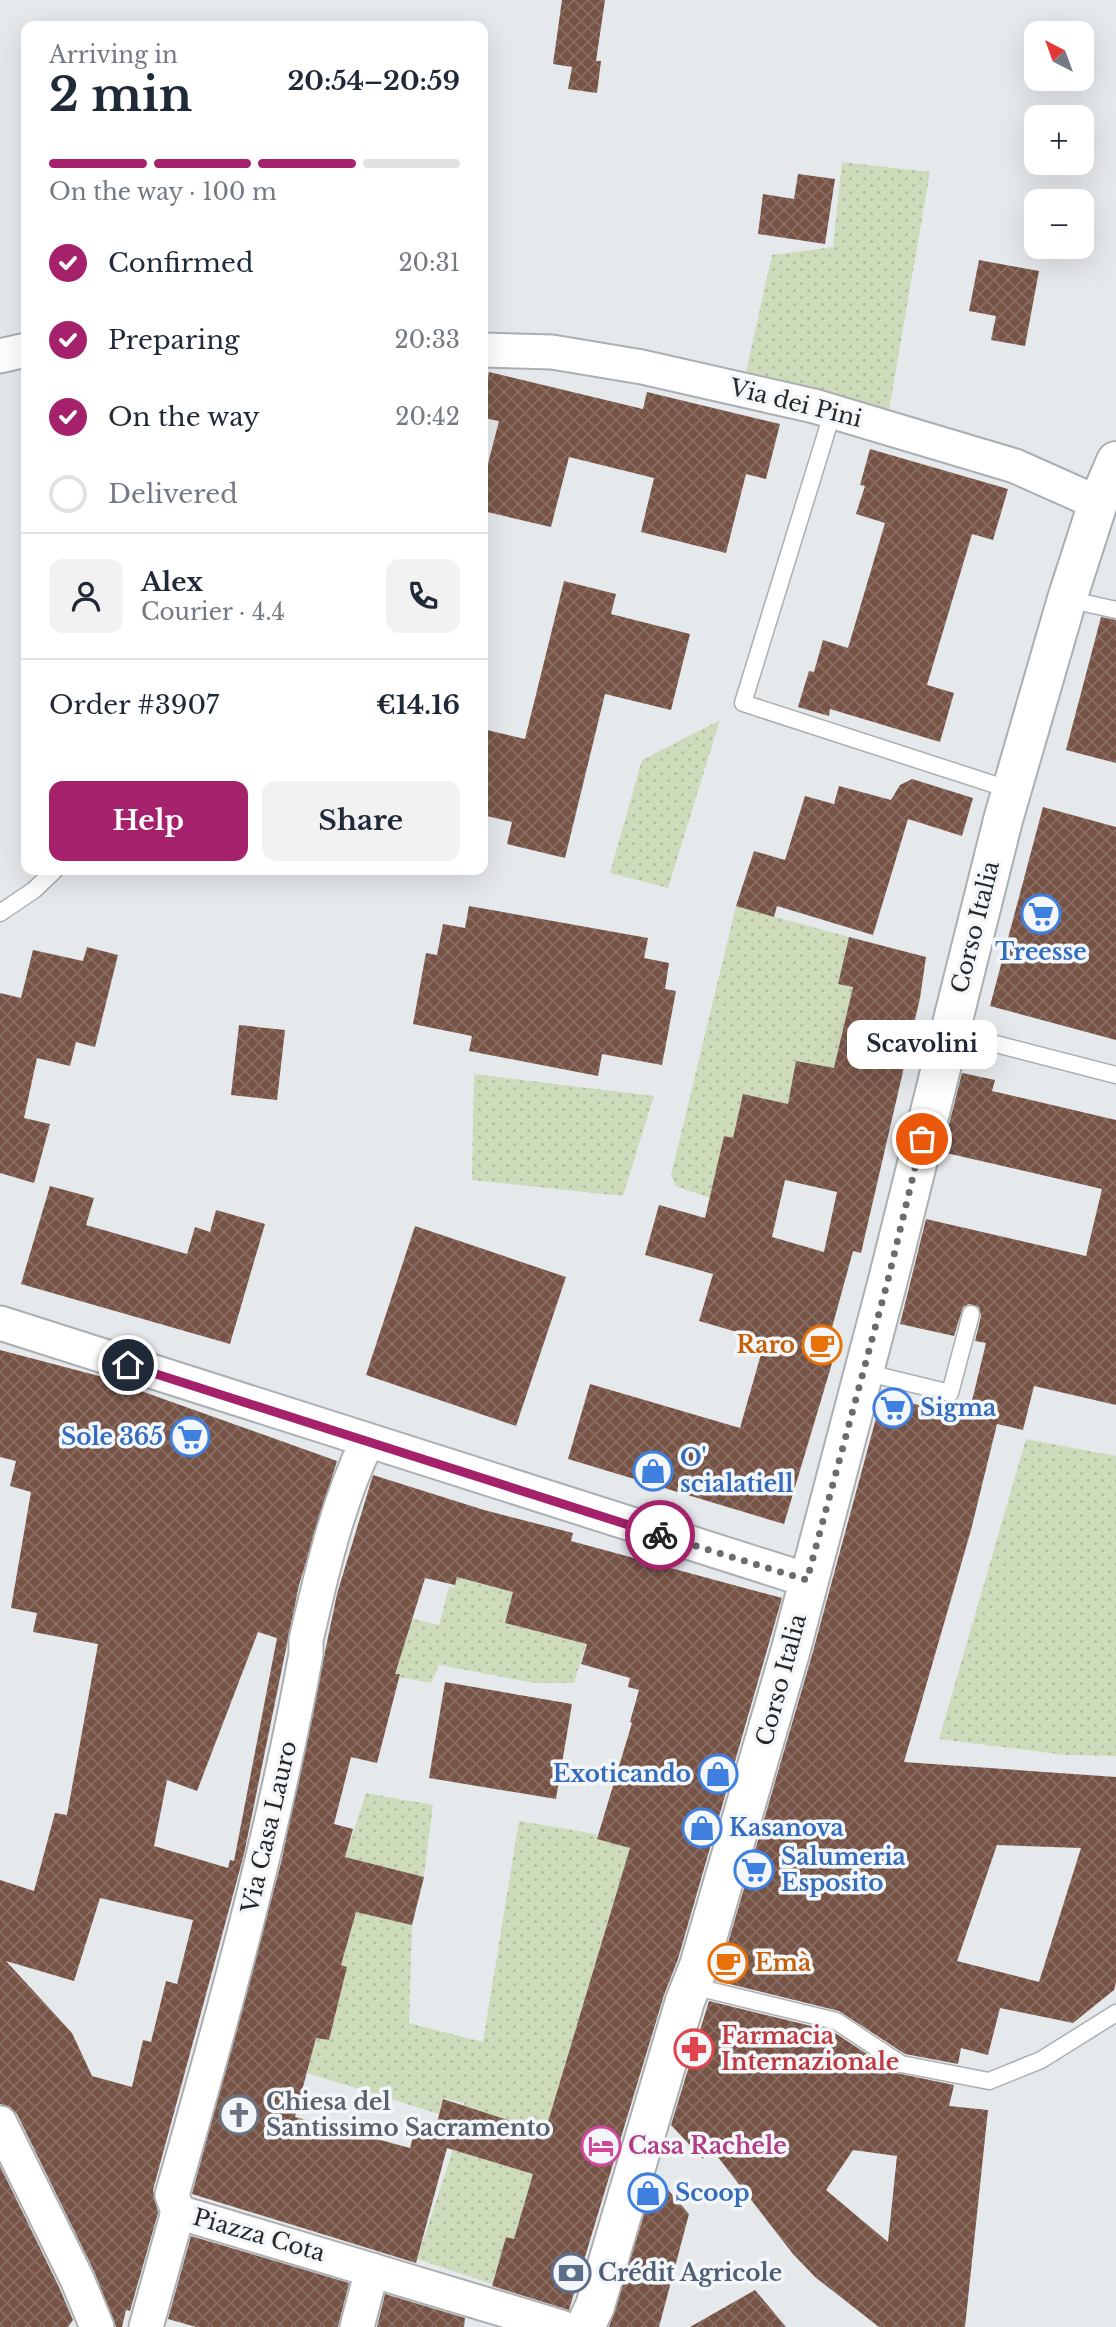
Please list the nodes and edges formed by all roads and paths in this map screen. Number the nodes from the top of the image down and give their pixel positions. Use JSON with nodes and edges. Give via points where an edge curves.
{"nodes":[{"id":1,"x":488,"y":350,"type":"edge"},
{"id":2,"x":21,"y":351,"type":"edge"},
{"id":3,"x":0,"y":356,"type":"edge"},
{"id":4,"x":833,"y":411,"type":"junction"},
{"id":5,"x":1116,"y":461,"type":"edge"},
{"id":6,"x":1098,"y":503,"type":"junction"},
{"id":7,"x":1067,"y":599,"type":"junction"},
{"id":8,"x":1116,"y":610,"type":"edge"},
{"id":9,"x":1007,"y":805,"type":"junction"},
{"id":10,"x":50,"y":875,"type":"edge"},
{"id":11,"x":0,"y":913,"type":"edge"},
{"id":12,"x":949,"y":1031,"type":"junction"},
{"id":13,"x":1116,"y":1075,"type":"edge"},
{"id":14,"x":971,"y":1314,"type":"dead end"},
{"id":15,"x":0,"y":1323,"type":"edge"},
{"id":16,"x":864,"y":1371,"type":"junction"},
{"id":17,"x":368,"y":1442,"type":"junction"},
{"id":18,"x":807,"y":1580,"type":"junction"},
{"id":19,"x":692,"y":1986,"type":"junction"},
{"id":20,"x":1116,"y":2013,"type":"edge"},
{"id":21,"x":0,"y":2123,"type":"edge"},
{"id":22,"x":178,"y":2212,"type":"junction"},
{"id":23,"x":372,"y":2270,"type":"junction"},
{"id":24,"x":97,"y":2327,"type":"edge"},
{"id":25,"x":146,"y":2327,"type":"edge"},
{"id":26,"x":357,"y":2327,"type":"edge"},
{"id":27,"x":561,"y":2327,"type":"edge"},
{"id":28,"x":585,"y":2327,"type":"edge"}],
"edges":[{"from":1,"to":4,"type":"street","name":"Via dei Pini","via":[[552,352],[642,367]]},
{"from":2,"to":3,"type":"street"},
{"from":4,"to":6,"type":"street","name":"Via dei Pini","via":[[1015,466]]},
{"from":4,"to":9,"type":"lane","via":[[743,703]]},
{"from":5,"to":6,"type":"main road","name":"Corso Italia"},
{"from":6,"to":7,"type":"main road","name":"Corso Italia"},
{"from":7,"to":8,"type":"lane"},
{"from":7,"to":9,"type":"main road","name":"Corso Italia"},
{"from":9,"to":12,"type":"main road","name":"Corso Italia"},
{"from":10,"to":11,"type":"lane"},
{"from":12,"to":13,"type":"lane"},
{"from":12,"to":16,"type":"main road","name":"Corso Italia"},
{"from":14,"to":16,"type":"lane","via":[[950,1394]]},
{"from":15,"to":17,"type":"street"},
{"from":16,"to":18,"type":"main road","name":"Corso Italia"},
{"from":17,"to":18,"type":"street"},
{"from":17,"to":22,"type":"street","name":"Via Casa Lauro","via":[[327,1549],[281,1783],[172,2195]]},
{"from":18,"to":19,"type":"main road","name":"Corso Italia"},
{"from":19,"to":20,"type":"lane","via":[[836,2021],[901,2064],[989,2081],[1041,2060]]},
{"from":19,"to":28,"type":"main road","name":"Corso Italia"},
{"from":21,"to":24,"type":"street"},
{"from":22,"to":23,"type":"street","name":"Piazza Cota"},
{"from":22,"to":25,"type":"street","name":"Piazza Cota"},
{"from":23,"to":26,"type":"street"},
{"from":23,"to":27,"type":"street","name":"Piazza Cota"}]}
